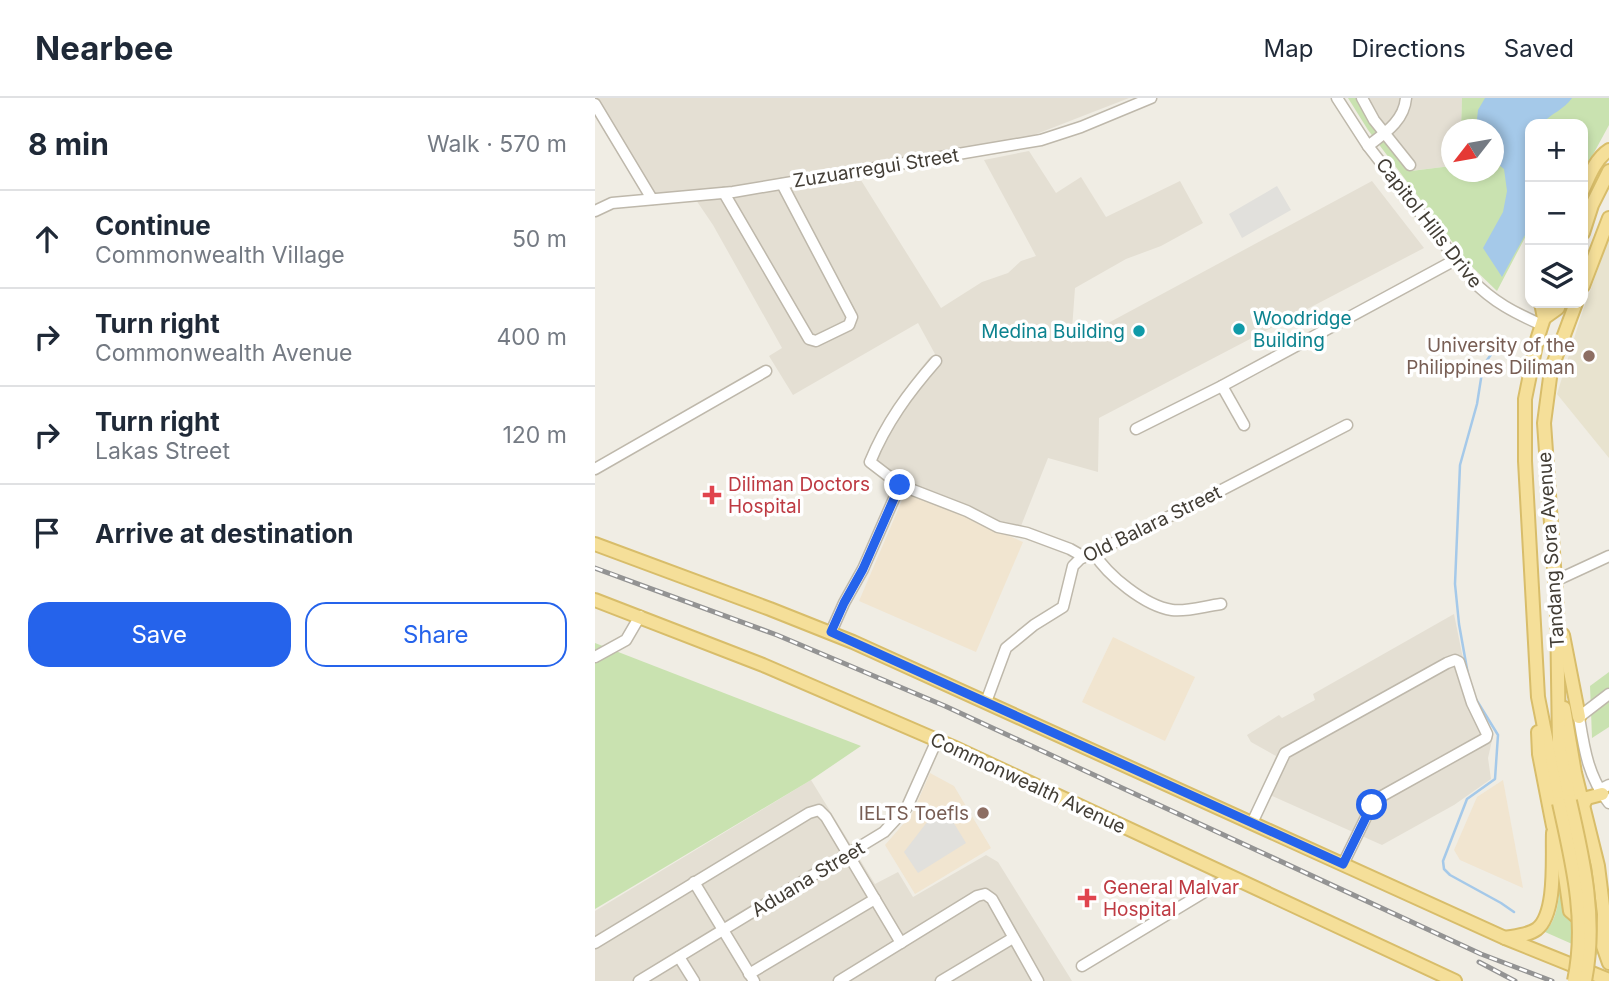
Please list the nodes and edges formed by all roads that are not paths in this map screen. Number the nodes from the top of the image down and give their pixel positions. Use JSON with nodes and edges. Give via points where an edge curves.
{"nodes":[{"id":1,"x":1151,"y":98,"type":"edge"},
{"id":2,"x":1337,"y":98,"type":"edge"},
{"id":3,"x":1362,"y":98,"type":"edge"},
{"id":4,"x":1406,"y":98,"type":"edge"},
{"id":5,"x":595,"y":104,"type":"edge"},
{"id":6,"x":1384,"y":134,"type":"junction"},
{"id":7,"x":1368,"y":146,"type":"junction"},
{"id":8,"x":1609,"y":149,"type":"edge"},
{"id":9,"x":1410,"y":166,"type":"dead end"},
{"id":10,"x":1609,"y":172,"type":"edge"},
{"id":11,"x":1587,"y":182,"type":"edge"},
{"id":12,"x":782,"y":184,"type":"junction"},
{"id":13,"x":725,"y":193,"type":"junction"},
{"id":14,"x":652,"y":199,"type":"junction"},
{"id":15,"x":595,"y":211,"type":"edge"},
{"id":16,"x":1588,"y":217,"type":"edge"},
{"id":17,"x":1609,"y":218,"type":"edge"},
{"id":18,"x":1455,"y":260,"type":"junction"},
{"id":19,"x":1588,"y":273,"type":"edge"},
{"id":20,"x":1542,"y":308,"type":"edge"},
{"id":21,"x":1558,"y":308,"type":"edge"},
{"id":22,"x":1574,"y":308,"type":"edge"},
{"id":23,"x":1543,"y":321,"type":"junction"},
{"id":24,"x":936,"y":361,"type":"dead end"},
{"id":25,"x":767,"y":370,"type":"dead end"},
{"id":26,"x":1223,"y":386,"type":"junction"},
{"id":27,"x":1244,"y":425,"type":"dead end"},
{"id":28,"x":1347,"y":425,"type":"dead end"},
{"id":29,"x":1136,"y":429,"type":"dead end"},
{"id":30,"x":595,"y":469,"type":"edge"},
{"id":31,"x":900,"y":485,"type":"junction"},
{"id":32,"x":595,"y":544,"type":"edge"},
{"id":33,"x":1089,"y":555,"type":"junction"},
{"id":34,"x":1609,"y":556,"type":"edge"},
{"id":35,"x":1555,"y":581,"type":"junction"},
{"id":36,"x":595,"y":600,"type":"edge"},
{"id":37,"x":1220,"y":604,"type":"dead end"},
{"id":38,"x":1557,"y":609,"type":"junction"},
{"id":39,"x":640,"y":616,"type":"junction"},
{"id":40,"x":831,"y":632,"type":"junction"},
{"id":41,"x":595,"y":657,"type":"edge"},
{"id":42,"x":1558,"y":687,"type":"junction"},
{"id":43,"x":1609,"y":694,"type":"edge"},
{"id":44,"x":1538,"y":697,"type":"junction"},
{"id":45,"x":986,"y":702,"type":"junction"},
{"id":46,"x":1579,"y":717,"type":"junction"},
{"id":47,"x":937,"y":740,"type":"junction"},
{"id":48,"x":1605,"y":793,"type":"edge"},
{"id":49,"x":1565,"y":802,"type":"junction"},
{"id":50,"x":1583,"y":806,"type":"junction"},
{"id":51,"x":1252,"y":823,"type":"junction"},
{"id":52,"x":1553,"y":826,"type":"junction"},
{"id":53,"x":848,"y":855,"type":"junction"},
{"id":54,"x":1343,"y":864,"type":"junction"},
{"id":55,"x":1231,"y":876,"type":"junction"},
{"id":56,"x":694,"y":882,"type":"junction"},
{"id":57,"x":1603,"y":898,"type":"junction"},
{"id":58,"x":875,"y":899,"type":"junction"},
{"id":59,"x":723,"y":930,"type":"junction"},
{"id":60,"x":1013,"y":938,"type":"junction"},
{"id":61,"x":1505,"y":938,"type":"junction"},
{"id":62,"x":595,"y":943,"type":"edge"},
{"id":63,"x":901,"y":943,"type":"junction"},
{"id":64,"x":679,"y":957,"type":"junction"},
{"id":65,"x":1565,"y":961,"type":"junction"},
{"id":66,"x":1609,"y":962,"type":"edge"},
{"id":67,"x":1082,"y":966,"type":"dead end"},
{"id":68,"x":751,"y":977,"type":"edge"},
{"id":69,"x":1609,"y":980,"type":"edge"},
{"id":70,"x":639,"y":981,"type":"edge"},
{"id":71,"x":694,"y":981,"type":"edge"},
{"id":72,"x":838,"y":981,"type":"edge"},
{"id":73,"x":941,"y":981,"type":"edge"},
{"id":74,"x":1038,"y":981,"type":"edge"},
{"id":75,"x":1455,"y":981,"type":"edge"},
{"id":76,"x":1574,"y":981,"type":"edge"},
{"id":77,"x":1586,"y":981,"type":"edge"}],
"edges":[{"from":1,"to":12,"type":"street","name":"Zuzuarregui Street","via":[[1041,140]]},
{"from":2,"to":7,"type":"street","name":"Capitol Hills Drive"},
{"from":3,"to":6,"type":"street"},
{"from":4,"to":6,"type":"street","via":[[1401,115]]},
{"from":5,"to":14,"type":"street"},
{"from":6,"to":7,"type":"street"},
{"from":6,"to":9,"type":"street"},
{"from":7,"to":18,"type":"street","name":"Capitol Hills Drive"},
{"from":8,"to":11,"type":"main road"},
{"from":10,"to":16,"type":"main road"},
{"from":12,"to":13,"type":"street","name":"Zuzuarregui Street"},
{"from":12,"to":13,"type":"street","via":[[852,317],[849,325],[816,341],[809,339]]},
{"from":13,"to":14,"type":"street","name":"Zuzuarregui Street"},
{"from":14,"to":15,"type":"street","name":"Zuzuarregui Street","via":[[612,203]]},
{"from":17,"to":19,"type":"main road"},
{"from":18,"to":23,"type":"street","name":"Capitol Hills Drive","via":[[1486,295]]},
{"from":18,"to":26,"type":"street"},
{"from":20,"to":23,"type":"main road","name":"Tandang Sora Avenue"},
{"from":21,"to":23,"type":"main road","name":"Tandang Sora Avenue"},
{"from":22,"to":35,"type":"main road","name":"Tandang Sora Avenue","via":[[1551,370],[1545,404]]},
{"from":23,"to":44,"type":"main road","name":"Tandang Sora Avenue","via":[[1527,388],[1524,424]]},
{"from":24,"to":31,"type":"street","via":[[909,391],[870,462]]},
{"from":25,"to":30,"type":"street"},
{"from":26,"to":27,"type":"street"},
{"from":26,"to":29,"type":"street"},
{"from":28,"to":33,"type":"street","name":"Old Balara Street"},
{"from":31,"to":33,"type":"street","via":[[998,527]]},
{"from":31,"to":40,"type":"street"},
{"from":32,"to":40,"type":"main road"},
{"from":33,"to":37,"type":"street","via":[[1158,607],[1178,610]]},
{"from":33,"to":45,"type":"street","name":"Old Balara Street","via":[[1073,566],[1063,607],[1006,648]]},
{"from":34,"to":35,"type":"street"},
{"from":35,"to":38,"type":"main road","name":"Tandang Sora Avenue"},
{"from":36,"to":39,"type":"main road","name":"Commonwealth Avenue"},
{"from":38,"to":42,"type":"main road","name":"Tandang Sora Avenue"},
{"from":38,"to":46,"type":"main road"},
{"from":39,"to":41,"type":"street","via":[[626,640]]},
{"from":39,"to":47,"type":"main road","name":"Commonwealth Avenue"},
{"from":40,"to":45,"type":"main road"},
{"from":42,"to":49,"type":"main road","name":"Tandang Sora Avenue"},
{"from":42,"to":50,"type":"main road"},
{"from":43,"to":46,"type":"street"},
{"from":44,"to":49,"type":"main road","name":"Tandang Sora Avenue"},
{"from":44,"to":52,"type":"main road","via":[[1539,754]]},
{"from":45,"to":51,"type":"main road"},
{"from":46,"to":48,"type":"street","via":[[1585,755]]},
{"from":47,"to":53,"type":"street","name":"Aduana Street","via":[[902,814]]},
{"from":47,"to":55,"type":"main road","name":"Commonwealth Avenue"},
{"from":48,"to":50,"type":"main road","via":[[1587,798]]},
{"from":49,"to":76,"type":"main road","bridge":true,"via":[[1579,913]]},
{"from":49,"to":77,"type":"main road","bridge":true,"via":[[1583,858],[1589,904]]},
{"from":50,"to":57,"type":"main road"},
{"from":51,"to":54,"type":"main road"},
{"from":51,"to":54,"type":"street","via":[[1285,753],[1447,663],[1459,662],[1486,738],[1382,796],[1372,805]]},
{"from":52,"to":57,"type":"main road","via":[[1561,848],[1570,911],[1587,917]]},
{"from":52,"to":61,"type":"main road","via":[[1546,918],[1535,931]]},
{"from":53,"to":56,"type":"street","via":[[819,810]]},
{"from":53,"to":58,"type":"street"},
{"from":53,"to":59,"type":"street","name":"Aduana Street"},
{"from":54,"to":61,"type":"main road"},
{"from":55,"to":67,"type":"street"},
{"from":55,"to":75,"type":"main road","name":"Commonwealth Avenue"},
{"from":56,"to":59,"type":"street"},
{"from":56,"to":62,"type":"street"},
{"from":57,"to":66,"type":"main road","via":[[1603,946]]},
{"from":58,"to":63,"type":"street"},
{"from":58,"to":68,"type":"street"},
{"from":59,"to":64,"type":"street","name":"Aduana Street"},
{"from":59,"to":68,"type":"street"},
{"from":60,"to":63,"type":"street","via":[[985,894]]},
{"from":60,"to":73,"type":"street"},
{"from":60,"to":74,"type":"street"},
{"from":61,"to":65,"type":"main road"},
{"from":63,"to":72,"type":"street"},
{"from":64,"to":70,"type":"street","name":"Aduana Street"},
{"from":64,"to":71,"type":"street"},
{"from":65,"to":69,"type":"main road"},
{"from":65,"to":77,"type":"main road"}]}
